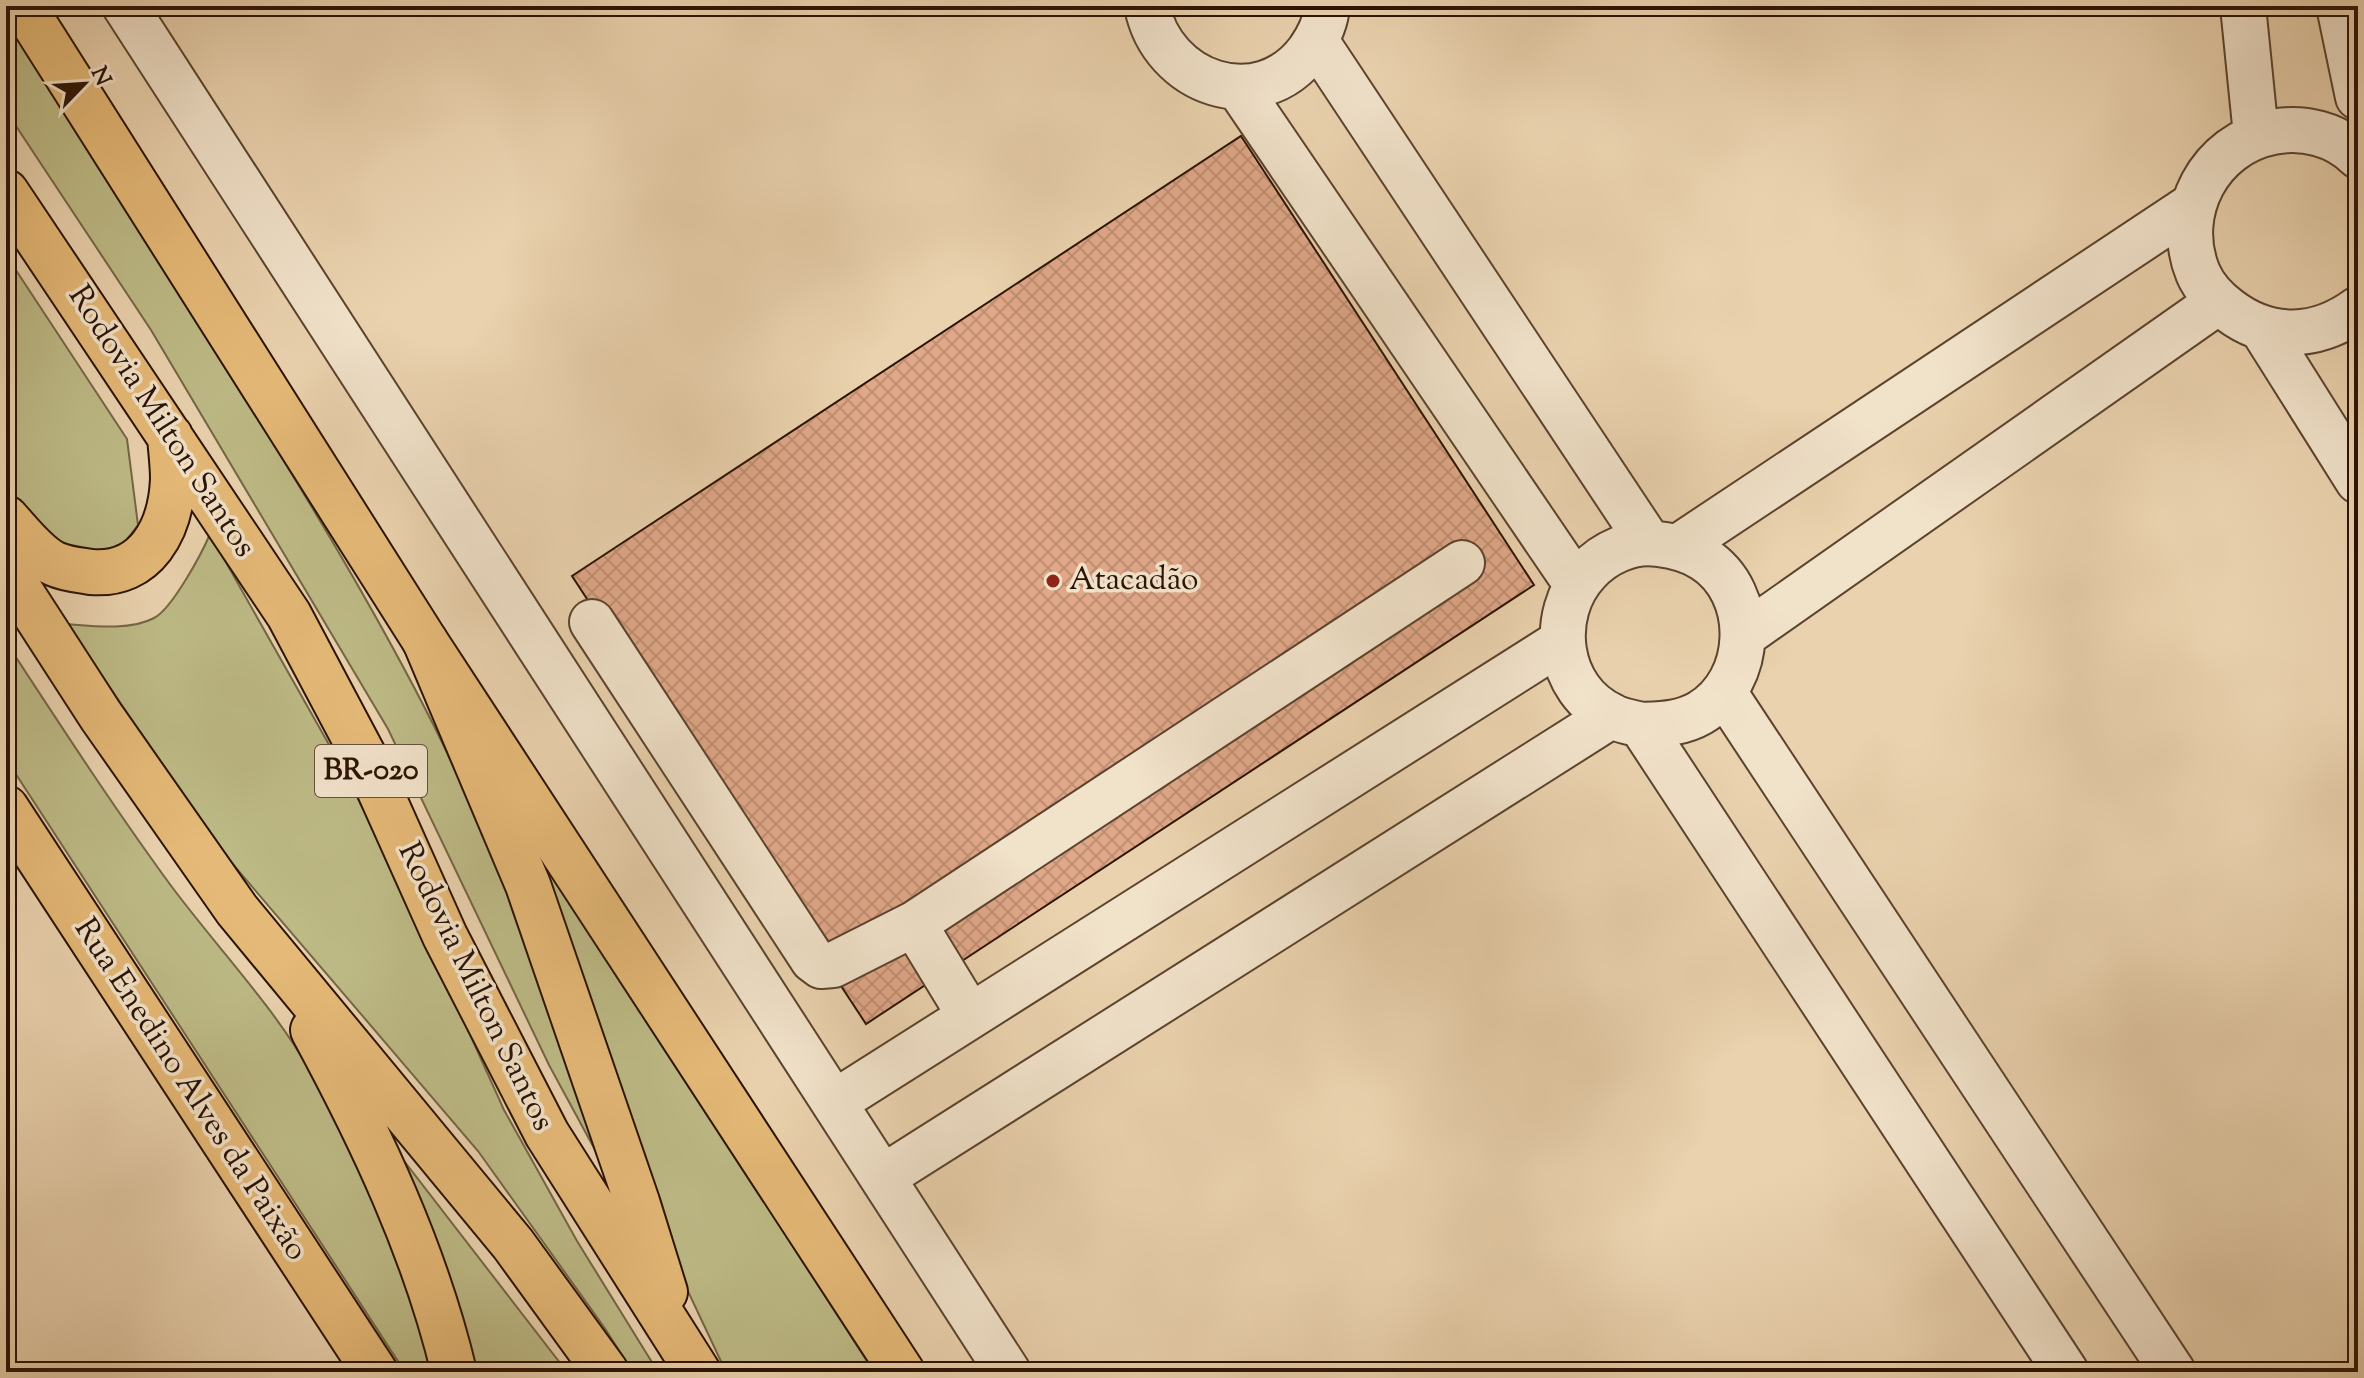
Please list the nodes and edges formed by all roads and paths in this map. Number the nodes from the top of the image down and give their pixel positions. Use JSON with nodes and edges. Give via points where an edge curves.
{"nodes":[{"id":1,"x":23,"y":6,"type":"edge"},
{"id":2,"x":125,"y":6,"type":"edge"},
{"id":3,"x":1147,"y":6,"type":"edge"},
{"id":4,"x":2243,"y":6,"type":"edge"},
{"id":5,"x":2339,"y":6,"type":"edge"},
{"id":6,"x":1326,"y":17,"type":"edge"},
{"id":7,"x":1238,"y":87,"type":"junction"},
{"id":8,"x":2358,"y":97,"type":"edge"},
{"id":9,"x":2256,"y":135,"type":"junction"},
{"id":10,"x":2358,"y":156,"type":"edge"},
{"id":11,"x":6,"y":192,"type":"edge"},
{"id":12,"x":2193,"y":205,"type":"junction"},
{"id":13,"x":2218,"y":302,"type":"junction"},
{"id":14,"x":2358,"y":309,"type":"edge"},
{"id":15,"x":2263,"y":330,"type":"junction"},
{"id":16,"x":170,"y":436,"type":"junction"},
{"id":17,"x":2358,"y":481,"type":"edge"},
{"id":18,"x":6,"y":518,"type":"edge"},
{"id":19,"x":1664,"y":545,"type":"junction"},
{"id":20,"x":1462,"y":563,"type":"dead end"},
{"id":21,"x":6,"y":569,"type":"edge"},
{"id":22,"x":1576,"y":584,"type":"junction"},
{"id":23,"x":592,"y":622,"type":"dead end"},
{"id":24,"x":1744,"y":635,"type":"junction"},
{"id":25,"x":425,"y":641,"type":"junction"},
{"id":26,"x":1561,"y":642,"type":"junction"},
{"id":27,"x":1724,"y":692,"type":"junction"},
{"id":28,"x":1626,"y":721,"type":"junction"},
{"id":29,"x":6,"y":808,"type":"edge"},
{"id":30,"x":237,"y":910,"type":"junction"},
{"id":31,"x":914,"y":924,"type":"junction"},
{"id":32,"x":970,"y":1016,"type":"junction"},
{"id":33,"x":835,"y":1102,"type":"junction"},
{"id":34,"x":883,"y":1177,"type":"junction"},
{"id":35,"x":690,"y":1360,"type":"edge"},
{"id":36,"x":375,"y":1372,"type":"edge"},
{"id":37,"x":454,"y":1372,"type":"edge"},
{"id":38,"x":606,"y":1372,"type":"edge"},
{"id":39,"x":902,"y":1372,"type":"edge"},
{"id":40,"x":1008,"y":1372,"type":"edge"},
{"id":41,"x":2066,"y":1372,"type":"edge"},
{"id":42,"x":2173,"y":1372,"type":"edge"}],
"edges":[{"from":1,"to":25,"type":"main road"},
{"from":2,"to":33,"type":"street"},
{"from":3,"to":7,"type":"street","via":[[1165,50],[1185,70]]},
{"from":4,"to":9,"type":"street"},
{"from":5,"to":8,"type":"street"},
{"from":6,"to":7,"type":"street","via":[[1302,60],[1261,84]]},
{"from":6,"to":19,"type":"street"},
{"from":7,"to":22,"type":"street"},
{"from":9,"to":10,"type":"street","via":[[2288,129],[2321,133]]},
{"from":9,"to":12,"type":"street","via":[[2227,151],[2206,175]]},
{"from":11,"to":16,"type":"main road","name":"Rodovia Milton Santos","number":"BR-020"},
{"from":12,"to":13,"type":"street","via":[[2190,240],[2198,273]]},
{"from":12,"to":19,"type":"street"},
{"from":13,"to":15,"type":"street"},
{"from":13,"to":24,"type":"street"},
{"from":14,"to":15,"type":"street","via":[[2317,331]]},
{"from":15,"to":17,"type":"street"},
{"from":16,"to":18,"type":"main road","via":[[173,481],[168,508],[155,543],[125,569],[107,573],[53,563]]},
{"from":16,"to":35,"type":"main road","name":"Rodovia Milton Santos","number":"BR-020","via":[[289,615],[367,762],[445,936],[547,1134]]},
{"from":19,"to":22,"type":"street","via":[[1621,548],[1595,563]]},
{"from":19,"to":24,"type":"street","via":[[1705,559],[1726,580],[1739,605]]},
{"from":20,"to":31,"type":"street"},
{"from":21,"to":30,"type":"main road"},
{"from":22,"to":26,"type":"street","via":[[1563,612]]},
{"from":23,"to":31,"type":"street","via":[[813,960],[833,965]]},
{"from":24,"to":27,"type":"street","via":[[1739,665]]},
{"from":25,"to":35,"type":"main road","via":[[528,885]]},
{"from":25,"to":39,"type":"main road"},
{"from":26,"to":28,"type":"street","via":[[1569,671],[1586,697]]},
{"from":26,"to":32,"type":"street"},
{"from":27,"to":28,"type":"street","via":[[1701,713],[1672,724]]},
{"from":27,"to":42,"type":"street"},
{"from":28,"to":34,"type":"street"},
{"from":28,"to":41,"type":"street"},
{"from":29,"to":36,"type":"main road","name":"Rua Enedino Alves da Paixão"},
{"from":30,"to":37,"type":"main road","via":[[313,1028],[357,1112],[417,1250]]},
{"from":30,"to":38,"type":"main road","via":[[494,1221]]},
{"from":31,"to":32,"type":"street"},
{"from":32,"to":33,"type":"street"},
{"from":33,"to":34,"type":"street"},
{"from":34,"to":40,"type":"street"}]}
